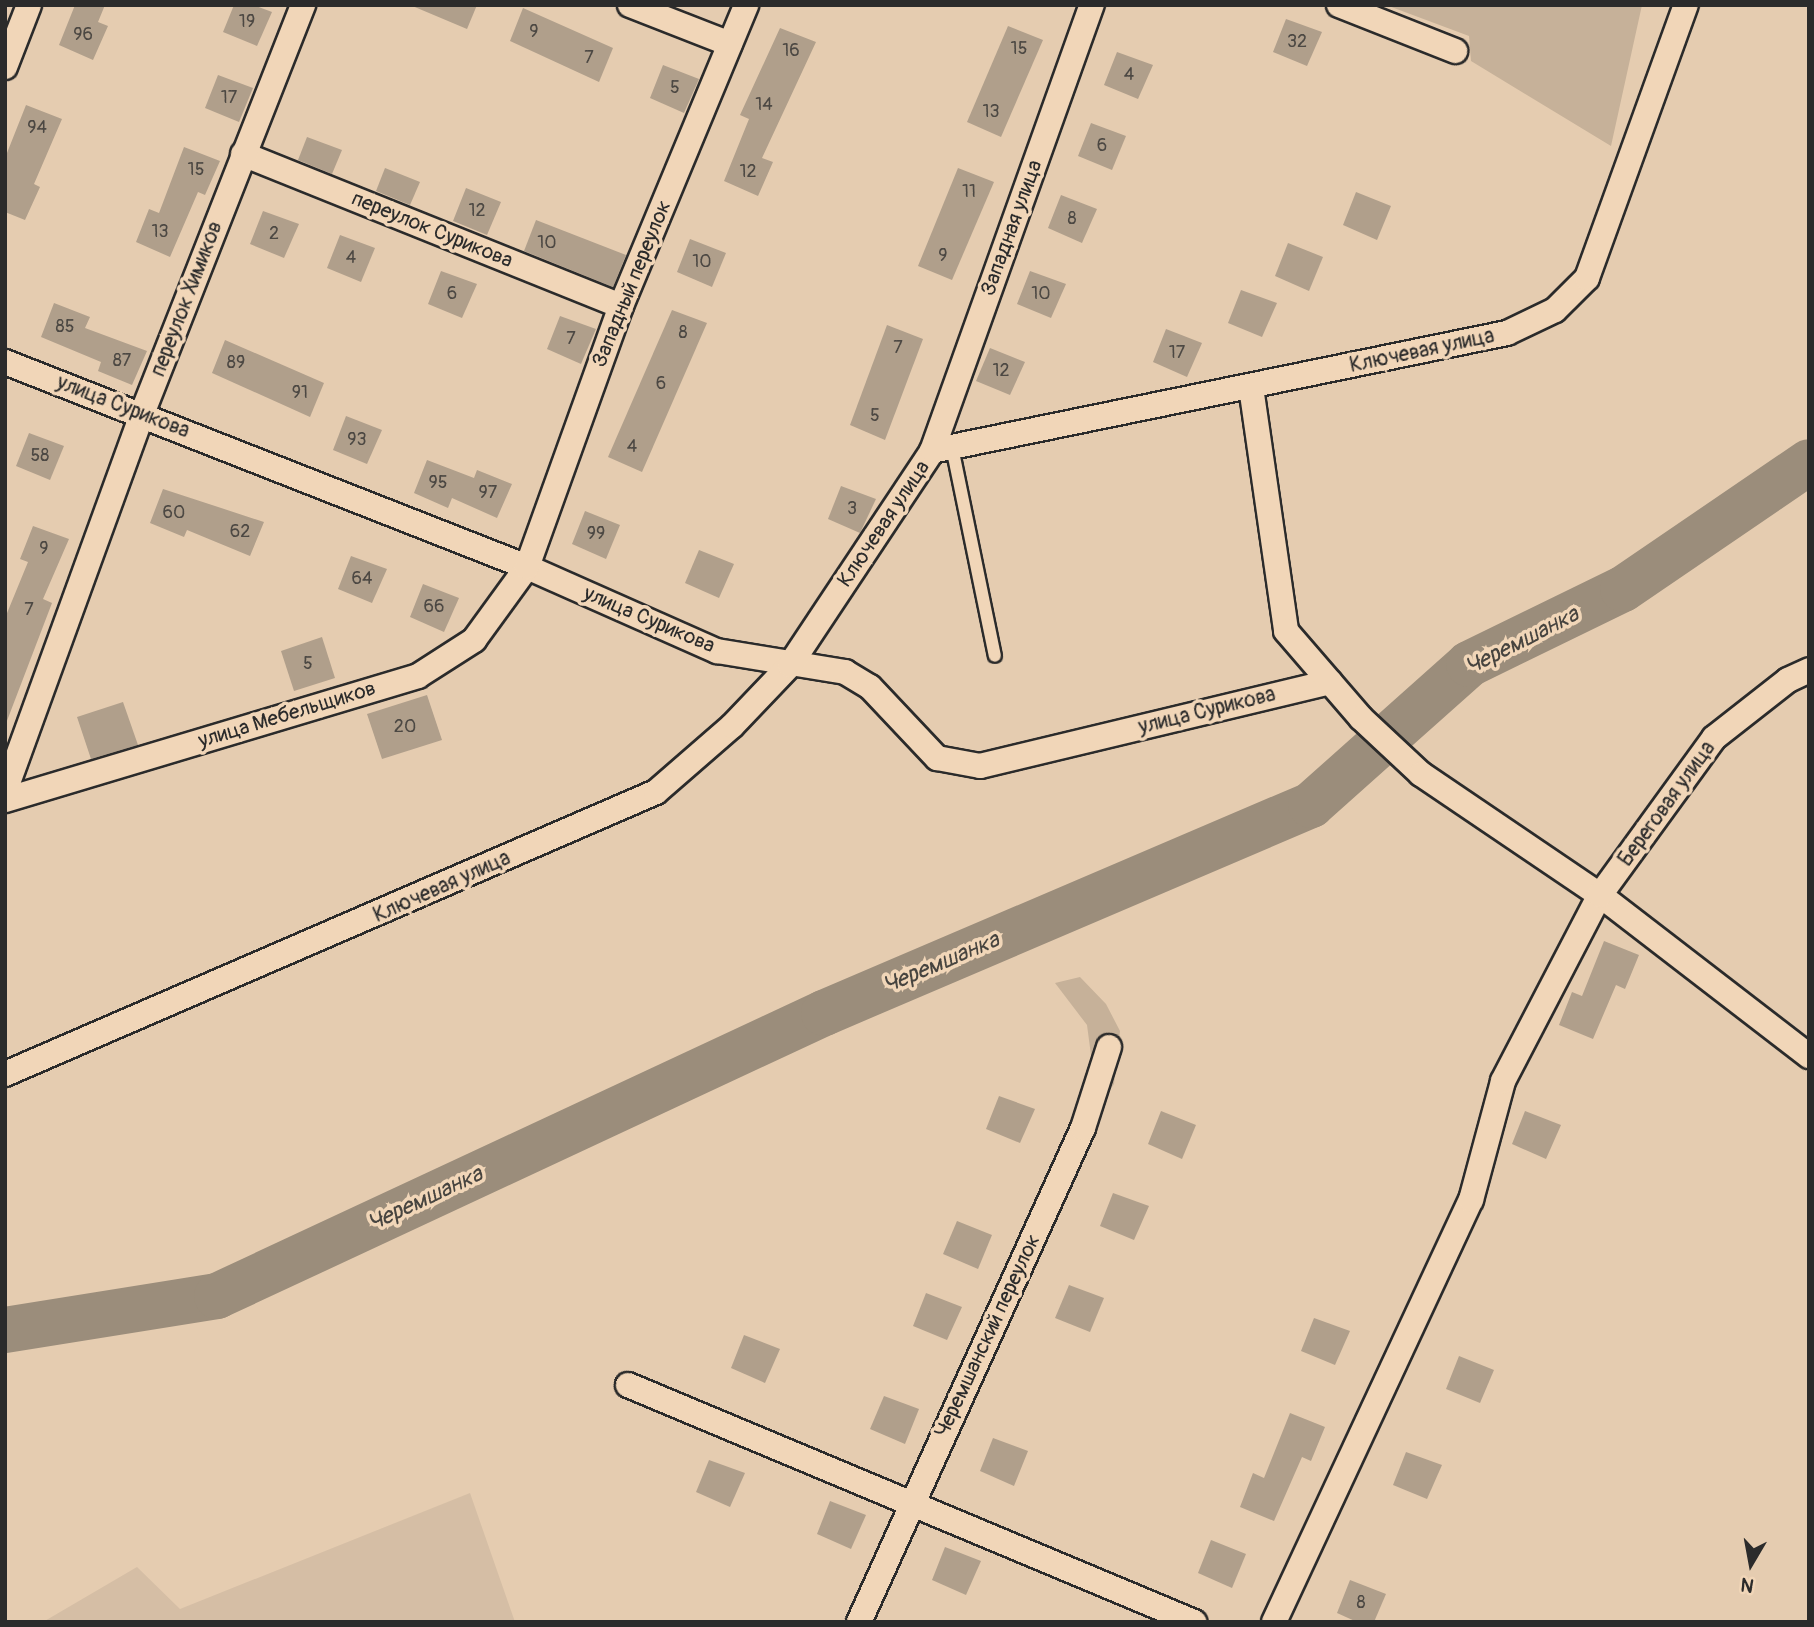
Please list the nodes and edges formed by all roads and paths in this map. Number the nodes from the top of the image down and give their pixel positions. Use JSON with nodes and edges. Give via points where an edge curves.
{"nodes":[{"id":1,"x":29,"y":5,"type":"edge"},
{"id":2,"x":303,"y":5,"type":"edge"},
{"id":3,"x":630,"y":5,"type":"edge"},
{"id":4,"x":746,"y":5,"type":"edge"},
{"id":5,"x":1092,"y":5,"type":"edge"},
{"id":6,"x":1339,"y":5,"type":"edge"},
{"id":7,"x":1686,"y":5,"type":"edge"},
{"id":8,"x":730,"y":44,"type":"junction"},
{"id":9,"x":1455,"y":51,"type":"dead end"},
{"id":10,"x":5,"y":67,"type":"edge"},
{"id":11,"x":243,"y":154,"type":"junction"},
{"id":12,"x":621,"y":306,"type":"junction"},
{"id":13,"x":5,"y":362,"type":"edge"},
{"id":14,"x":1251,"y":387,"type":"junction"},
{"id":15,"x":142,"y":414,"type":"junction"},
{"id":16,"x":942,"y":449,"type":"junction"},
{"id":17,"x":527,"y":567,"type":"junction"},
{"id":18,"x":995,"y":656,"type":"dead end"},
{"id":19,"x":790,"y":665,"type":"junction"},
{"id":20,"x":1809,"y":670,"type":"edge"},
{"id":21,"x":1330,"y":682,"type":"junction"},
{"id":22,"x":5,"y":791,"type":"edge"},
{"id":23,"x":5,"y":800,"type":"edge"},
{"id":24,"x":1600,"y":895,"type":"junction"},
{"id":25,"x":1109,"y":1047,"type":"dead end"},
{"id":26,"x":1809,"y":1056,"type":"edge"},
{"id":27,"x":5,"y":1074,"type":"edge"},
{"id":28,"x":628,"y":1385,"type":"dead end"},
{"id":29,"x":912,"y":1505,"type":"junction"},
{"id":30,"x":859,"y":1622,"type":"edge"},
{"id":31,"x":1194,"y":1622,"type":"edge"},
{"id":32,"x":1273,"y":1622,"type":"edge"}],
"edges":[{"from":1,"to":10,"type":"street"},
{"from":2,"to":11,"type":"street","name":"переулок Химиков"},
{"from":3,"to":8,"type":"street"},
{"from":4,"to":8,"type":"street","name":"Западный переулок"},
{"from":5,"to":16,"type":"street","name":"Западная улица"},
{"from":6,"to":9,"type":"street"},
{"from":7,"to":14,"type":"street","name":"Ключевая улица","via":[[1587,278],[1555,310],[1507,333]]},
{"from":8,"to":12,"type":"street","name":"Западный переулок"},
{"from":11,"to":12,"type":"street","name":"переулок Сурикова"},
{"from":11,"to":15,"type":"street","name":"переулок Химиков"},
{"from":12,"to":17,"type":"street","name":"Западный переулок"},
{"from":13,"to":15,"type":"street","name":"улица Сурикова"},
{"from":14,"to":16,"type":"street","name":"Ключевая улица"},
{"from":14,"to":21,"type":"street","via":[[1286,631]]},
{"from":15,"to":17,"type":"street","name":"улица Сурикова"},
{"from":15,"to":22,"type":"street","name":"переулок Химиков"},
{"from":16,"to":18,"type":"lane"},
{"from":16,"to":19,"type":"street","name":"Ключевая улица"},
{"from":17,"to":19,"type":"street","name":"улица Сурикова","via":[[717,651]]},
{"from":17,"to":23,"type":"street","name":"улица Мебельщиков","via":[[474,640],[418,676]]},
{"from":19,"to":21,"type":"street","name":"улица Сурикова","via":[[845,672],[870,687],[937,758],[980,766]]},
{"from":19,"to":27,"type":"street","name":"Ключевая улица","via":[[732,726],[656,792]]},
{"from":20,"to":24,"type":"street","name":"Береговая улица","via":[[1788,680],[1714,738]]},
{"from":21,"to":24,"type":"street","via":[[1421,774]]},
{"from":24,"to":26,"type":"street"},
{"from":24,"to":32,"type":"street","name":"Береговая улица","via":[[1503,1082],[1471,1200]]},
{"from":25,"to":29,"type":"street","name":"Черемшанский переулок","via":[[1083,1128]]},
{"from":28,"to":29,"type":"street"},
{"from":29,"to":30,"type":"street","name":"Черемшанский переулок"},
{"from":29,"to":31,"type":"street"}]}
